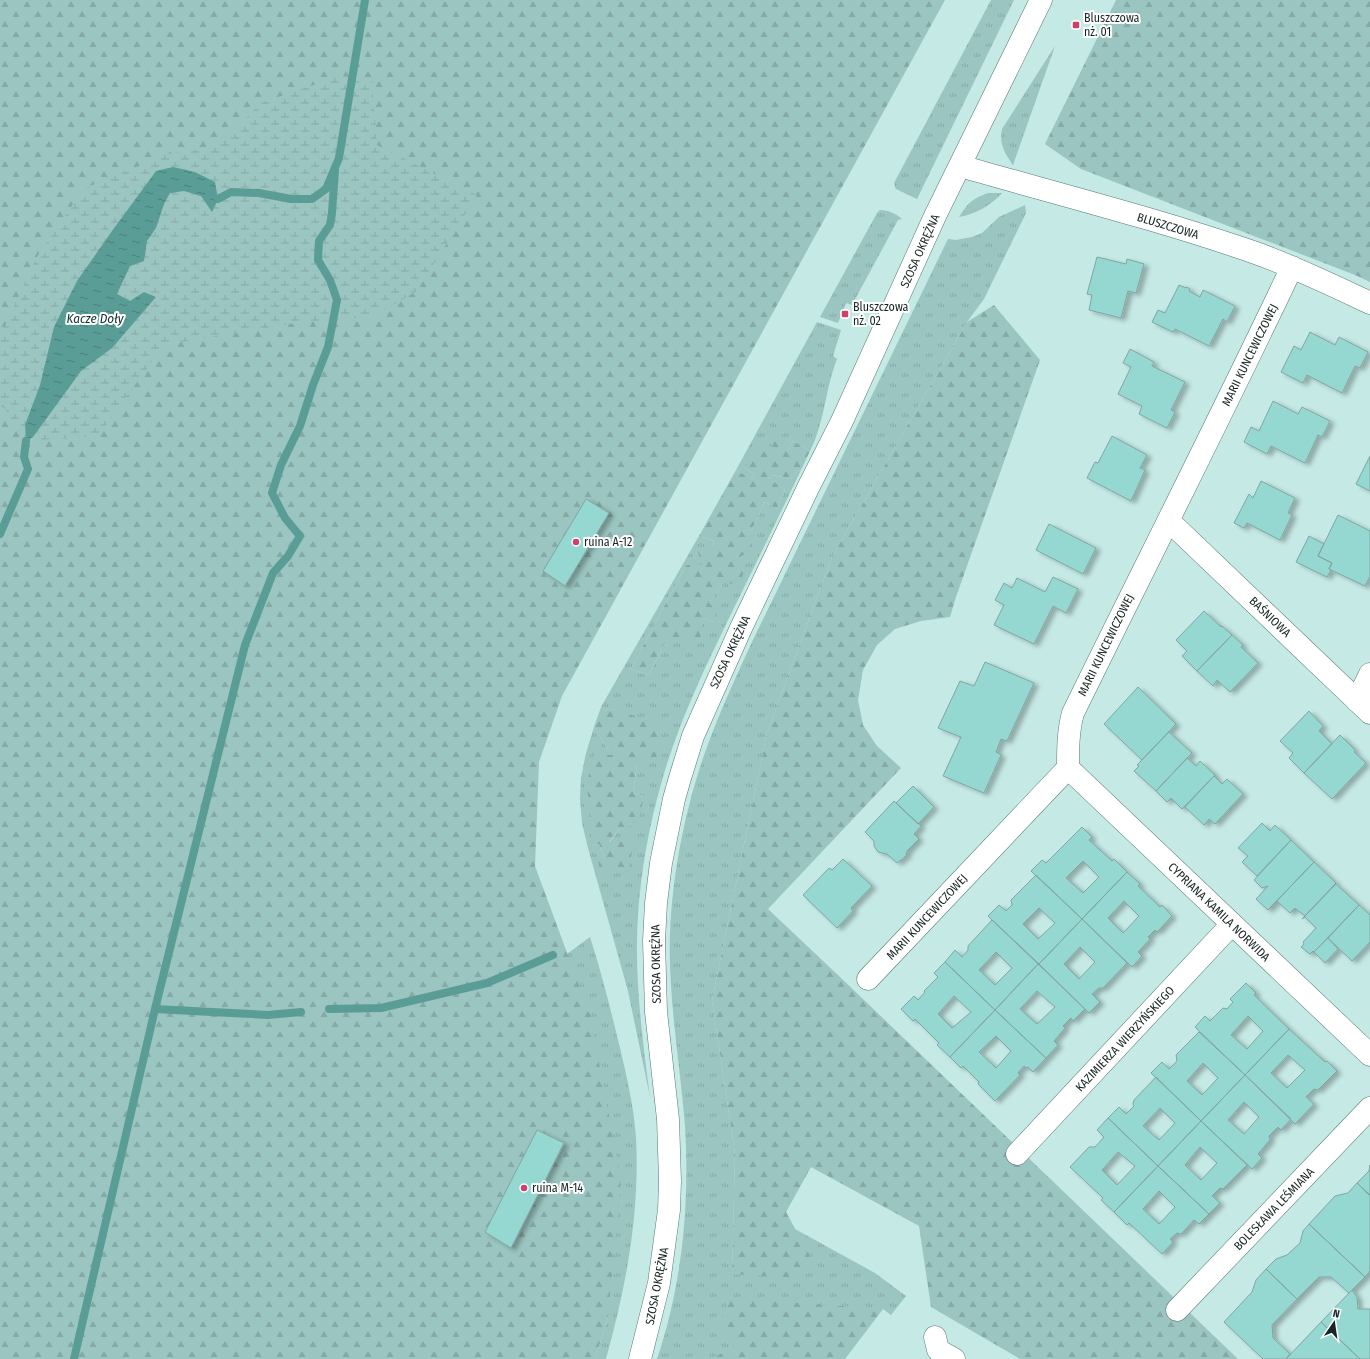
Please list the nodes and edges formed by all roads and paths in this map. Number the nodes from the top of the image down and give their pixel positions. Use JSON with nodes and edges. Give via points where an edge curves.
{"nodes":[{"id":1,"x":1041,"y":0,"type":"edge"},
{"id":2,"x":960,"y":166,"type":"junction"},
{"id":3,"x":1292,"y":267,"type":"junction"},
{"id":4,"x":1370,"y":303,"type":"edge"},
{"id":5,"x":1169,"y":521,"type":"junction"},
{"id":6,"x":1370,"y":674,"type":"edge"},
{"id":7,"x":1363,"y":707,"type":"edge"},
{"id":8,"x":1068,"y":768,"type":"junction"},
{"id":9,"x":1232,"y":924,"type":"junction"},
{"id":10,"x":868,"y":979,"type":"dead end"},
{"id":11,"x":1370,"y":1055,"type":"edge"},
{"id":12,"x":1370,"y":1108,"type":"edge"},
{"id":13,"x":1018,"y":1154,"type":"dead end"},
{"id":14,"x":1177,"y":1310,"type":"dead end"},
{"id":15,"x":935,"y":1337,"type":"dead end"},
{"id":16,"x":640,"y":1359,"type":"edge"},
{"id":17,"x":954,"y":1359,"type":"edge"}],
"edges":[{"from":1,"to":2,"type":"street","name":"SZOSA OKRĘŻNA"},
{"from":2,"to":3,"type":"street","name":"BLUSZCZOWA","via":[[1148,219],[1254,252]]},
{"from":2,"to":16,"type":"street","name":"SZOSA OKRĘŻNA","via":[[842,421],[719,676],[693,736],[676,792],[661,863],[654,942],[656,1012],[668,1119],[669,1210],[660,1283]]},
{"from":3,"to":4,"type":"street","name":"BLUSZCZOWA"},
{"from":3,"to":5,"type":"street","name":"MARII KUNCEWICZOWEJ"},
{"from":5,"to":7,"type":"street","name":"BAŚNIOWA"},
{"from":5,"to":8,"type":"street","name":"MARII KUNCEWICZOWEJ","via":[[1073,713]]},
{"from":6,"to":7,"type":"street"},
{"from":8,"to":9,"type":"street","name":"CYPRIANA KAMILA NORWIDA"},
{"from":8,"to":10,"type":"street","name":"MARII KUNCEWICZOWEJ"},
{"from":9,"to":11,"type":"street","name":"CYPRIANA KAMILA NORWIDA"},
{"from":9,"to":13,"type":"street","name":"KAZIMIERZA WIERZYŃSKIEGO"},
{"from":12,"to":14,"type":"street","name":"BOLESŁAWA LEŚMIANA"},
{"from":15,"to":17,"type":"street","via":[[938,1350]]}]}
